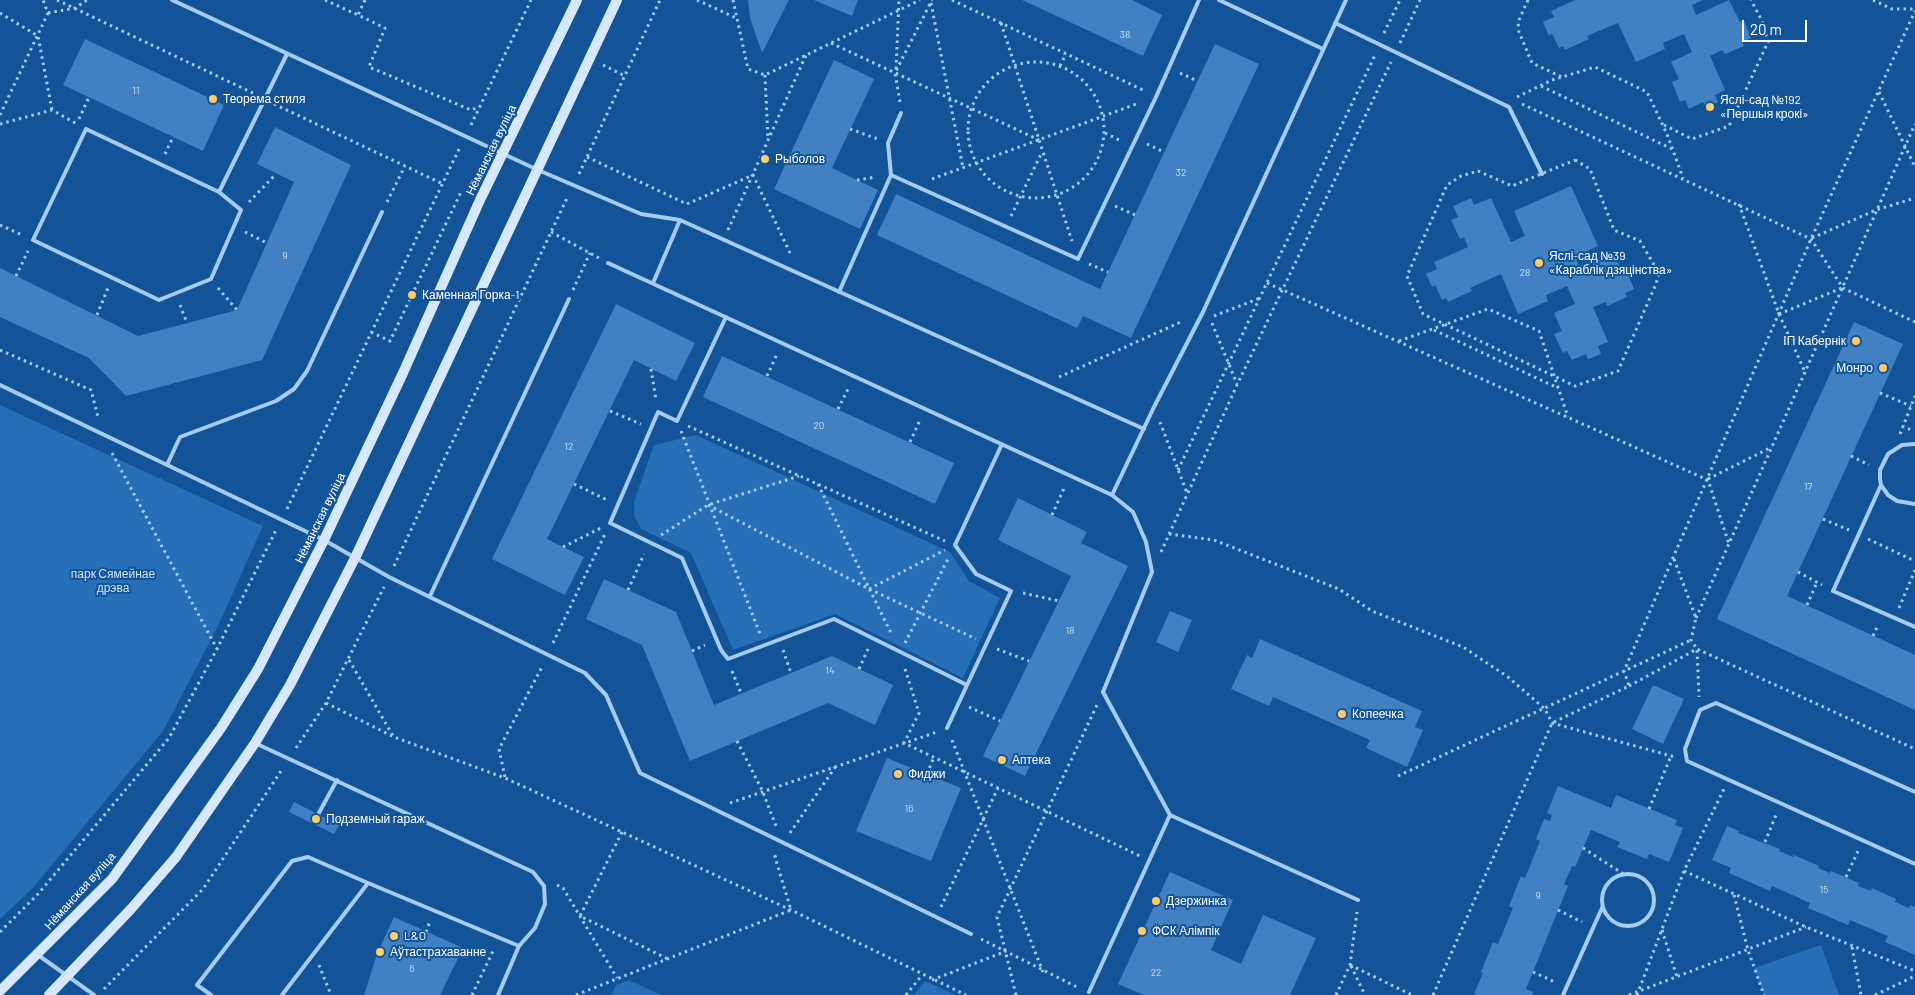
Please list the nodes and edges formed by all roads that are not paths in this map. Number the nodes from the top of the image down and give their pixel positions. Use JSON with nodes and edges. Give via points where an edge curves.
{"nodes":[{"id":1,"x":172,"y":0,"type":"edge"},
{"id":2,"x":577,"y":0,"type":"edge"},
{"id":3,"x":617,"y":0,"type":"edge"},
{"id":4,"x":1199,"y":0,"type":"edge"},
{"id":5,"x":1219,"y":0,"type":"edge"},
{"id":6,"x":1346,"y":0,"type":"edge"},
{"id":7,"x":1335,"y":23,"type":"junction"},
{"id":8,"x":1323,"y":49,"type":"junction"},
{"id":9,"x":288,"y":54,"type":"junction"},
{"id":10,"x":902,"y":113,"type":"road end"},
{"id":11,"x":502,"y":153,"type":"junction"},
{"id":12,"x":538,"y":170,"type":"junction"},
{"id":13,"x":1542,"y":174,"type":"road end"},
{"id":14,"x":891,"y":175,"type":"junction"},
{"id":15,"x":219,"y":192,"type":"junction"},
{"id":16,"x":382,"y":212,"type":"road end"},
{"id":17,"x":680,"y":220,"type":"junction"},
{"id":18,"x":608,"y":263,"type":"road end"},
{"id":19,"x":653,"y":284,"type":"junction"},
{"id":20,"x":839,"y":292,"type":"junction"},
{"id":21,"x":569,"y":299,"type":"road end"},
{"id":22,"x":726,"y":317,"type":"junction"},
{"id":23,"x":0,"y":385,"type":"edge"},
{"id":24,"x":1144,"y":429,"type":"junction"},
{"id":25,"x":1002,"y":444,"type":"junction"},
{"id":26,"x":1915,"y":444,"type":"edge"},
{"id":27,"x":166,"y":465,"type":"junction"},
{"id":28,"x":1881,"y":485,"type":"junction"},
{"id":29,"x":1112,"y":495,"type":"junction"},
{"id":30,"x":1915,"y":504,"type":"edge"},
{"id":31,"x":324,"y":540,"type":"junction"},
{"id":32,"x":354,"y":558,"type":"junction"},
{"id":33,"x":430,"y":596,"type":"junction"},
{"id":34,"x":1915,"y":627,"type":"edge"},
{"id":35,"x":967,"y":686,"type":"junction"},
{"id":36,"x":947,"y":728,"type":"road end"},
{"id":37,"x":255,"y":743,"type":"junction"},
{"id":38,"x":337,"y":780,"type":"junction"},
{"id":39,"x":1915,"y":792,"type":"edge"},
{"id":40,"x":1170,"y":815,"type":"junction"},
{"id":41,"x":315,"y":820,"type":"dead end"},
{"id":42,"x":1915,"y":864,"type":"edge"},
{"id":43,"x":368,"y":883,"type":"junction"},
{"id":44,"x":1358,"y":900,"type":"road end"},
{"id":45,"x":1602,"y":908,"type":"junction"},
{"id":46,"x":970,"y":934,"type":"road end"},
{"id":47,"x":519,"y":946,"type":"junction"},
{"id":48,"x":38,"y":955,"type":"junction"},
{"id":49,"x":67,"y":977,"type":"junction"},
{"id":50,"x":0,"y":991,"type":"edge"},
{"id":51,"x":1089,"y":992,"type":"road end"},
{"id":52,"x":49,"y":995,"type":"edge"},
{"id":53,"x":94,"y":995,"type":"edge"},
{"id":54,"x":211,"y":995,"type":"edge"},
{"id":55,"x":282,"y":995,"type":"edge"},
{"id":56,"x":498,"y":995,"type":"edge"},
{"id":57,"x":1563,"y":995,"type":"edge"}],
"edges":[{"from":1,"to":9,"type":"lane"},
{"from":2,"to":11,"type":"main road","name":"Нёманская вуліца"},
{"from":3,"to":12,"type":"main road"},
{"from":4,"to":14,"type":"lane","via":[[1078,259]]},
{"from":5,"to":8,"type":"lane"},
{"from":6,"to":7,"type":"lane"},
{"from":7,"to":8,"type":"lane"},
{"from":7,"to":13,"type":"lane","via":[[1509,107]]},
{"from":8,"to":24,"type":"lane","via":[[1203,312]]},
{"from":9,"to":11,"type":"lane"},
{"from":9,"to":15,"type":"lane"},
{"from":10,"to":14,"type":"lane","via":[[888,142]]},
{"from":11,"to":12,"type":"lane"},
{"from":11,"to":31,"type":"main road","name":"Нёманская вуліца"},
{"from":12,"to":17,"type":"lane","via":[[641,214]]},
{"from":12,"to":32,"type":"main road"},
{"from":14,"to":20,"type":"lane"},
{"from":15,"to":15,"type":"lane","via":[[86,129],[33,240],[159,300],[211,279],[241,210]]},
{"from":16,"to":27,"type":"lane","via":[[307,372],[294,389],[276,401],[180,438]]},
{"from":17,"to":19,"type":"lane"},
{"from":17,"to":20,"type":"lane"},
{"from":18,"to":19,"type":"lane"},
{"from":19,"to":22,"type":"lane"},
{"from":20,"to":24,"type":"lane"},
{"from":21,"to":33,"type":"lane"},
{"from":22,"to":25,"type":"lane"},
{"from":22,"to":35,"type":"lane","via":[[677,421],[658,412],[610,523],[682,558],[728,659],[834,620]]},
{"from":23,"to":27,"type":"lane"},
{"from":24,"to":29,"type":"lane"},
{"from":25,"to":29,"type":"lane"},
{"from":25,"to":35,"type":"lane","via":[[955,545],[976,574],[1011,591]]},
{"from":26,"to":28,"type":"lane","via":[[1902,445],[1888,454],[1880,470]]},
{"from":27,"to":31,"type":"lane"},
{"from":28,"to":30,"type":"lane","via":[[1897,502]]},
{"from":28,"to":34,"type":"lane","via":[[1833,592]]},
{"from":29,"to":40,"type":"lane","via":[[1133,512],[1146,542],[1152,572],[1103,692]]},
{"from":31,"to":32,"type":"lane"},
{"from":31,"to":48,"type":"main road","name":"Нёманская вуліца","via":[[258,669],[221,728],[112,879]]},
{"from":32,"to":33,"type":"lane"},
{"from":32,"to":37,"type":"main road","via":[[290,685]]},
{"from":33,"to":46,"type":"lane","via":[[585,673],[606,695],[640,773]]},
{"from":35,"to":36,"type":"lane"},
{"from":37,"to":38,"type":"lane"},
{"from":37,"to":49,"type":"main road","via":[[176,857]]},
{"from":38,"to":41,"type":"lane"},
{"from":38,"to":47,"type":"lane","via":[[533,872],[544,886],[545,904],[535,928]]},
{"from":39,"to":42,"type":"lane","via":[[1716,703],[1700,710],[1685,749],[1687,761]]},
{"from":40,"to":44,"type":"lane"},
{"from":40,"to":51,"type":"lane"},
{"from":43,"to":47,"type":"lane"},
{"from":43,"to":54,"type":"lane","via":[[308,857],[292,860],[197,985]]},
{"from":43,"to":55,"type":"lane"},
{"from":45,"to":45,"type":"lane","via":[[1604,889],[1625,874],[1642,878],[1654,901],[1642,922],[1627,926],[1612,920]]},
{"from":45,"to":57,"type":"lane"},
{"from":47,"to":56,"type":"lane"},
{"from":48,"to":49,"type":"lane"},
{"from":48,"to":50,"type":"main road","name":"Нёманская вуліца"},
{"from":49,"to":52,"type":"main road"},
{"from":49,"to":53,"type":"lane"}]}
